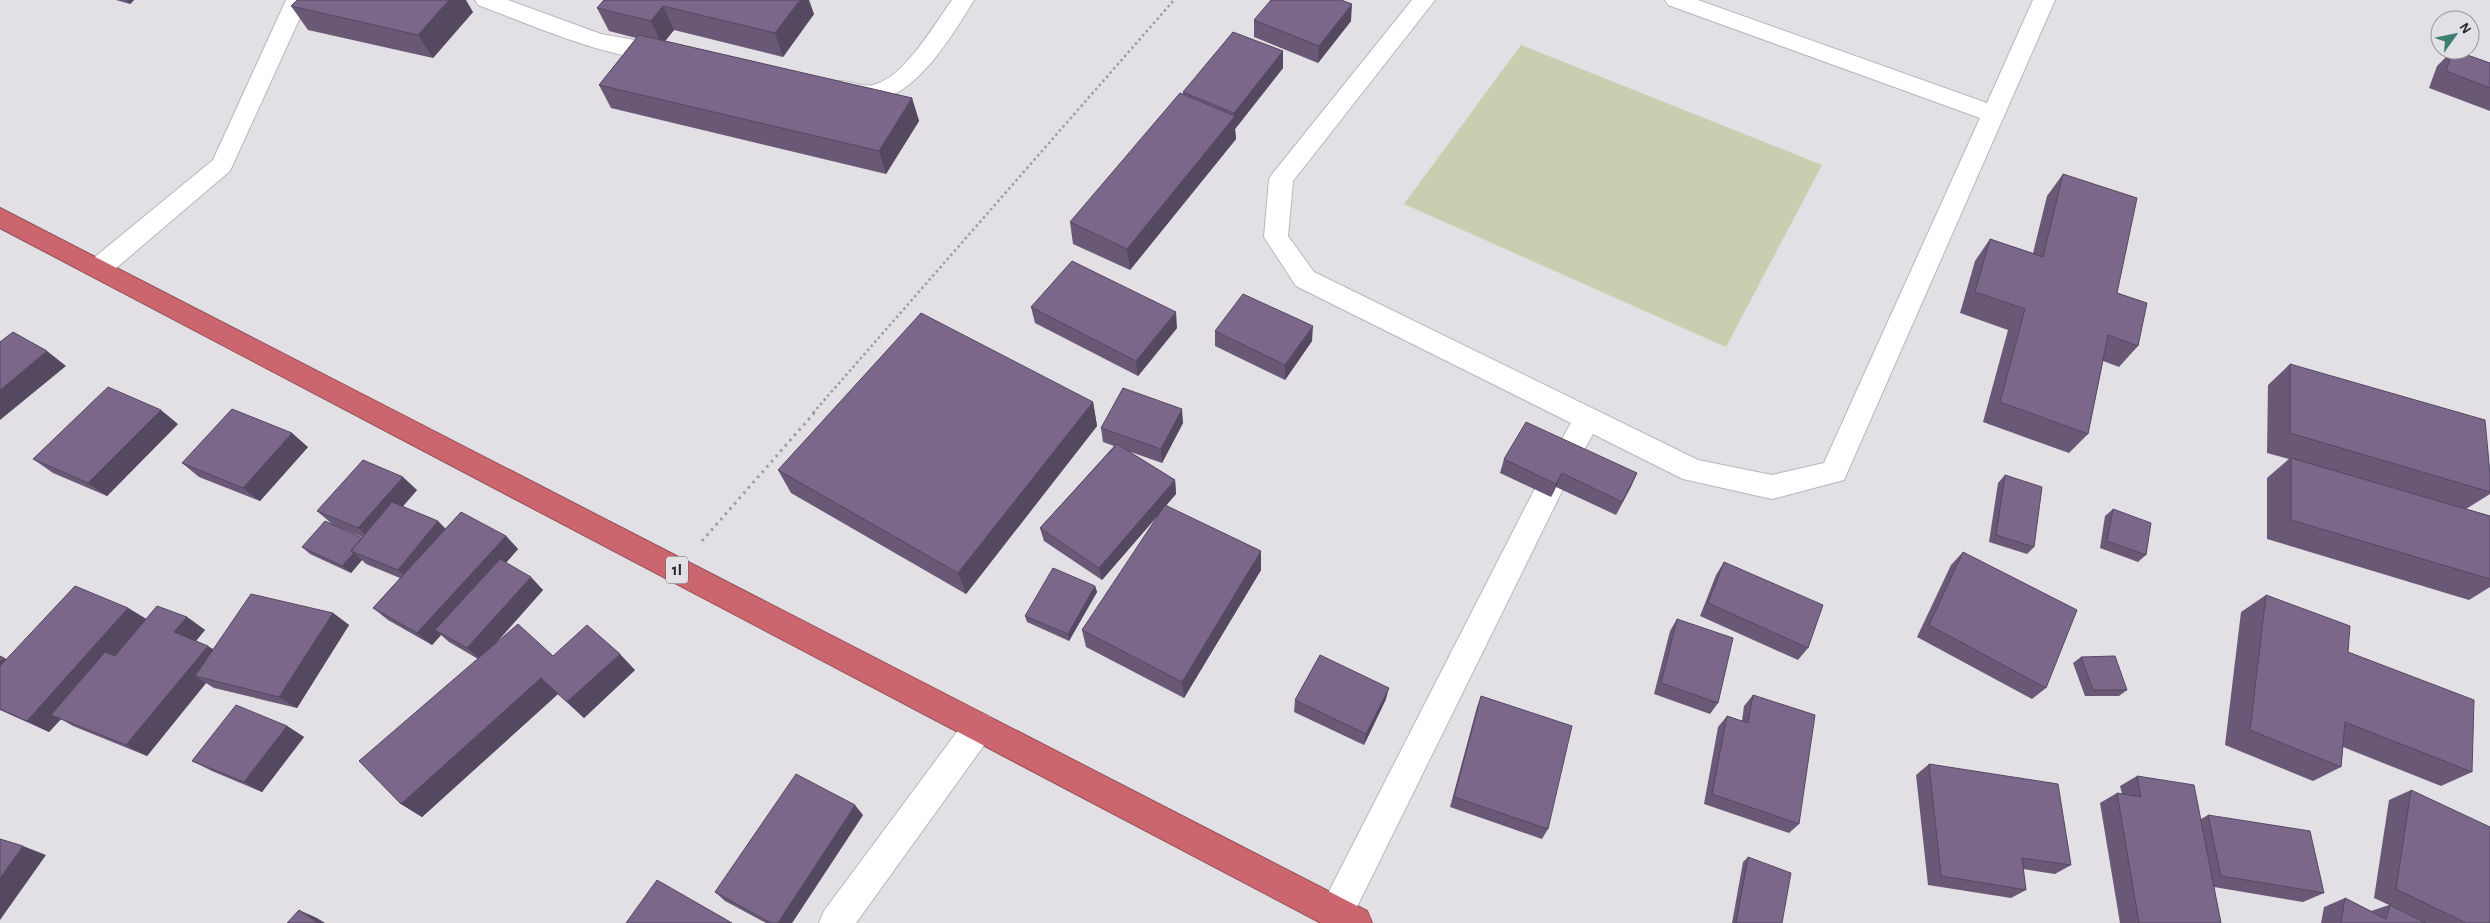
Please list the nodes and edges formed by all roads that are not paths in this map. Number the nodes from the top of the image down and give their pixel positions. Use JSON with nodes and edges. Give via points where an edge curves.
{"nodes":[{"id":1,"x":296,"y":0,"type":"edge"},
{"id":2,"x":486,"y":0,"type":"edge"},
{"id":3,"x":963,"y":0,"type":"edge"},
{"id":4,"x":1424,"y":0,"type":"edge"},
{"id":5,"x":1676,"y":0,"type":"edge"},
{"id":6,"x":2044,"y":0,"type":"edge"},
{"id":7,"x":690,"y":54,"type":"edge"},
{"id":8,"x":819,"y":82,"type":"edge"},
{"id":9,"x":1994,"y":114,"type":"junction"},
{"id":10,"x":0,"y":217,"type":"edge"},
{"id":11,"x":99,"y":268,"type":"junction"},
{"id":12,"x":1588,"y":419,"type":"junction"},
{"id":13,"x":980,"y":727,"type":"junction"},
{"id":14,"x":1346,"y":918,"type":"edge"},
{"id":15,"x":836,"y":923,"type":"edge"}],
"edges":[{"from":1,"to":11,"type":"street","via":[[222,165]]},
{"from":2,"to":7,"type":"street","via":[[595,39],[650,51]]},
{"from":3,"to":8,"type":"street","via":[[910,71],[891,88],[866,94]]},
{"from":4,"to":12,"type":"street","via":[[1281,180],[1276,237],[1305,279]]},
{"from":5,"to":9,"type":"street"},
{"from":6,"to":9,"type":"street"},
{"from":9,"to":12,"type":"street","via":[[1834,472],[1772,487],[1702,473]]},
{"from":10,"to":11,"type":"highway","number":"1I"},
{"from":11,"to":13,"type":"highway","number":"1I"},
{"from":12,"to":14,"type":"street","via":[[1559,469]]},
{"from":13,"to":14,"type":"highway","number":"1I"},
{"from":13,"to":15,"type":"street"}]}
